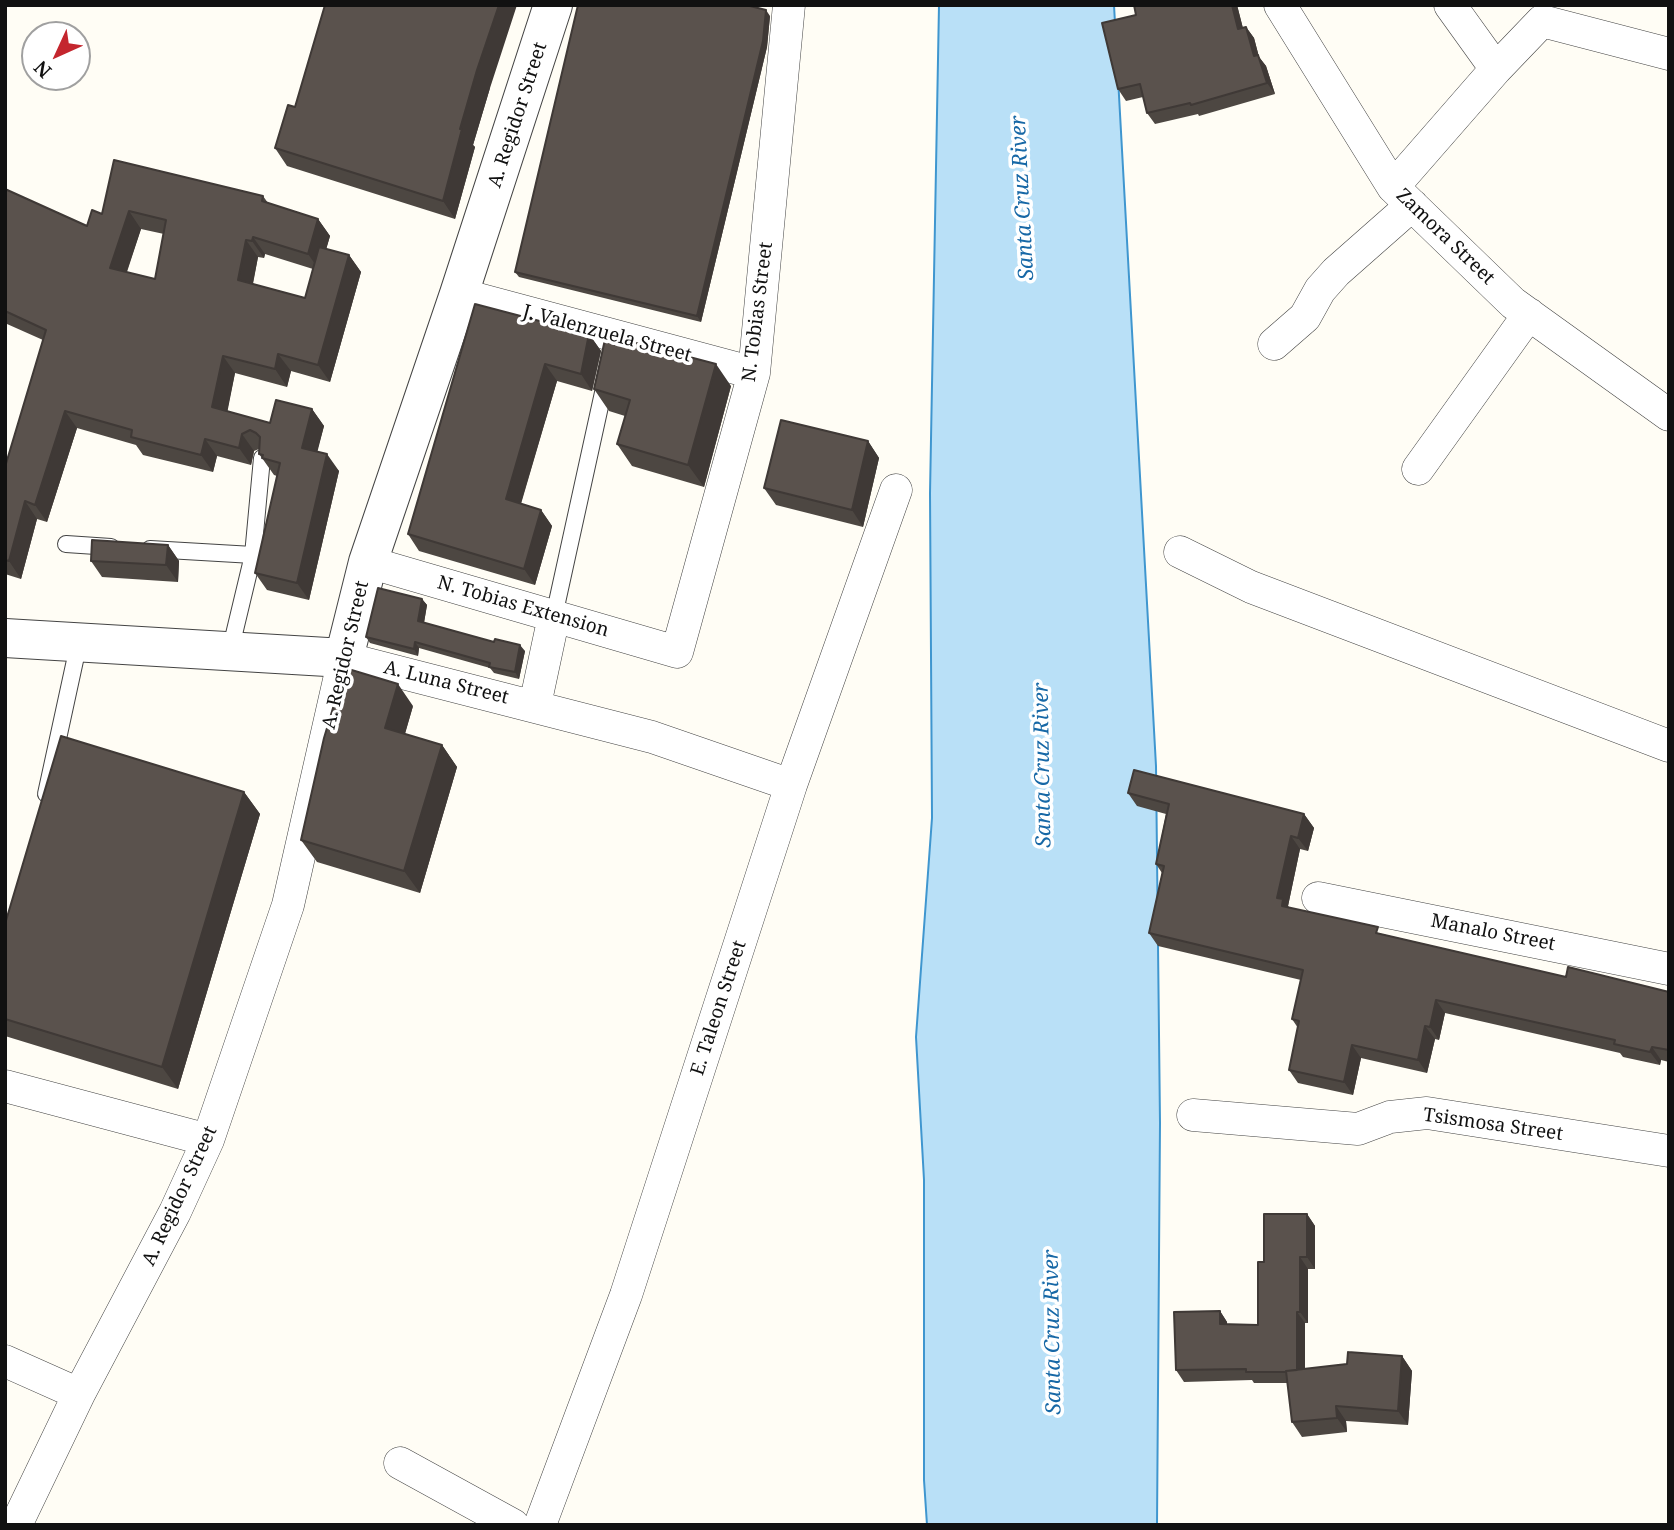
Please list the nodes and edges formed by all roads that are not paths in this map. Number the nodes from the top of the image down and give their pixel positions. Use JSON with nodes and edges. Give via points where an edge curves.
{"nodes":[{"id":1,"x":553,"y":5,"type":"edge"},
{"id":2,"x":789,"y":5,"type":"edge"},
{"id":3,"x":1280,"y":5,"type":"edge"},
{"id":4,"x":1450,"y":5,"type":"edge"},
{"id":5,"x":1545,"y":13,"type":"edge"},
{"id":6,"x":1669,"y":54,"type":"edge"},
{"id":7,"x":1496,"y":69,"type":"junction"},
{"id":8,"x":1402,"y":196,"type":"junction"},
{"id":9,"x":459,"y":294,"type":"junction"},
{"id":10,"x":1529,"y":314,"type":"junction"},
{"id":11,"x":1274,"y":344,"type":"dead end"},
{"id":12,"x":612,"y":349,"type":"junction"},
{"id":13,"x":754,"y":373,"type":"junction"},
{"id":14,"x":1669,"y":415,"type":"edge"},
{"id":15,"x":262,"y":458,"type":"edge"},
{"id":16,"x":1418,"y":469,"type":"dead end"},
{"id":17,"x":896,"y":490,"type":"dead end"},
{"id":18,"x":66,"y":544,"type":"dead end"},
{"id":19,"x":1180,"y":552,"type":"dead end"},
{"id":20,"x":253,"y":555,"type":"junction"},
{"id":21,"x":368,"y":562,"type":"junction"},
{"id":22,"x":554,"y":616,"type":"junction"},
{"id":23,"x":5,"y":638,"type":"edge"},
{"id":24,"x":79,"y":642,"type":"junction"},
{"id":25,"x":230,"y":651,"type":"junction"},
{"id":26,"x":677,"y":652,"type":"joint"},
{"id":27,"x":344,"y":658,"type":"junction"},
{"id":28,"x":535,"y":705,"type":"junction"},
{"id":29,"x":1669,"y":746,"type":"edge"},
{"id":30,"x":791,"y":785,"type":"junction"},
{"id":31,"x":43,"y":804,"type":"edge"},
{"id":32,"x":1318,"y":898,"type":"dead end"},
{"id":33,"x":1669,"y":969,"type":"edge"},
{"id":34,"x":5,"y":1086,"type":"edge"},
{"id":35,"x":1193,"y":1115,"type":"dead end"},
{"id":36,"x":208,"y":1140,"type":"junction"},
{"id":37,"x":1669,"y":1151,"type":"edge"},
{"id":38,"x":5,"y":1361,"type":"edge"},
{"id":39,"x":79,"y":1394,"type":"junction"},
{"id":40,"x":400,"y":1463,"type":"dead end"},
{"id":41,"x":15,"y":1512,"type":"edge"},
{"id":42,"x":513,"y":1525,"type":"edge"},
{"id":43,"x":540,"y":1525,"type":"edge"}],
"edges":[{"from":1,"to":9,"type":"street","name":"A. Regidor Street"},
{"from":2,"to":13,"type":"street","name":"N. Tobias Street"},
{"from":3,"to":8,"type":"street","name":"Zamora Street"},
{"from":4,"to":7,"type":"street"},
{"from":5,"to":6,"type":"street"},
{"from":5,"to":7,"type":"street"},
{"from":7,"to":8,"type":"street"},
{"from":8,"to":10,"type":"street","name":"Zamora Street"},
{"from":8,"to":11,"type":"street","via":[[1320,289],[1305,317]]},
{"from":9,"to":12,"type":"street","name":"J. Valenzuela Street"},
{"from":9,"to":21,"type":"street","name":"A. Regidor Street"},
{"from":10,"to":14,"type":"street","name":"Zamora Street"},
{"from":10,"to":16,"type":"street"},
{"from":12,"to":13,"type":"street","name":"J. Valenzuela Street"},
{"from":12,"to":22,"type":"lane"},
{"from":13,"to":26,"type":"street","name":"N. Tobias Street"},
{"from":15,"to":20,"type":"lane"},
{"from":17,"to":30,"type":"street","name":"E. Taleon Street"},
{"from":18,"to":20,"type":"lane"},
{"from":19,"to":29,"type":"street","via":[[1251,587]]},
{"from":20,"to":25,"type":"lane"},
{"from":21,"to":22,"type":"street","name":"N. Tobias Extension"},
{"from":21,"to":27,"type":"street","name":"A. Regidor Street"},
{"from":22,"to":26,"type":"street","name":"N. Tobias Extension"},
{"from":22,"to":28,"type":"street"},
{"from":23,"to":24,"type":"street","name":"A. Luna Street"},
{"from":24,"to":25,"type":"street","name":"A. Luna Street"},
{"from":24,"to":31,"type":"lane"},
{"from":25,"to":27,"type":"street","name":"A. Luna Street"},
{"from":27,"to":28,"type":"street","name":"A. Luna Street"},
{"from":27,"to":36,"type":"street","name":"A. Regidor Street","via":[[288,905]]},
{"from":28,"to":30,"type":"street","name":"A. Luna Street","via":[[652,737]]},
{"from":30,"to":43,"type":"street","name":"E. Taleon Street","via":[[626,1295]]},
{"from":32,"to":33,"type":"street","name":"Manalo Street"},
{"from":34,"to":36,"type":"street"},
{"from":35,"to":37,"type":"street","name":"Tsismosa Street","via":[[1358,1129],[1390,1117],[1427,1113]]},
{"from":36,"to":39,"type":"street","name":"A. Regidor Street"},
{"from":38,"to":39,"type":"street"},
{"from":39,"to":41,"type":"street","name":"A. Regidor Street"},
{"from":40,"to":42,"type":"street"}]}
